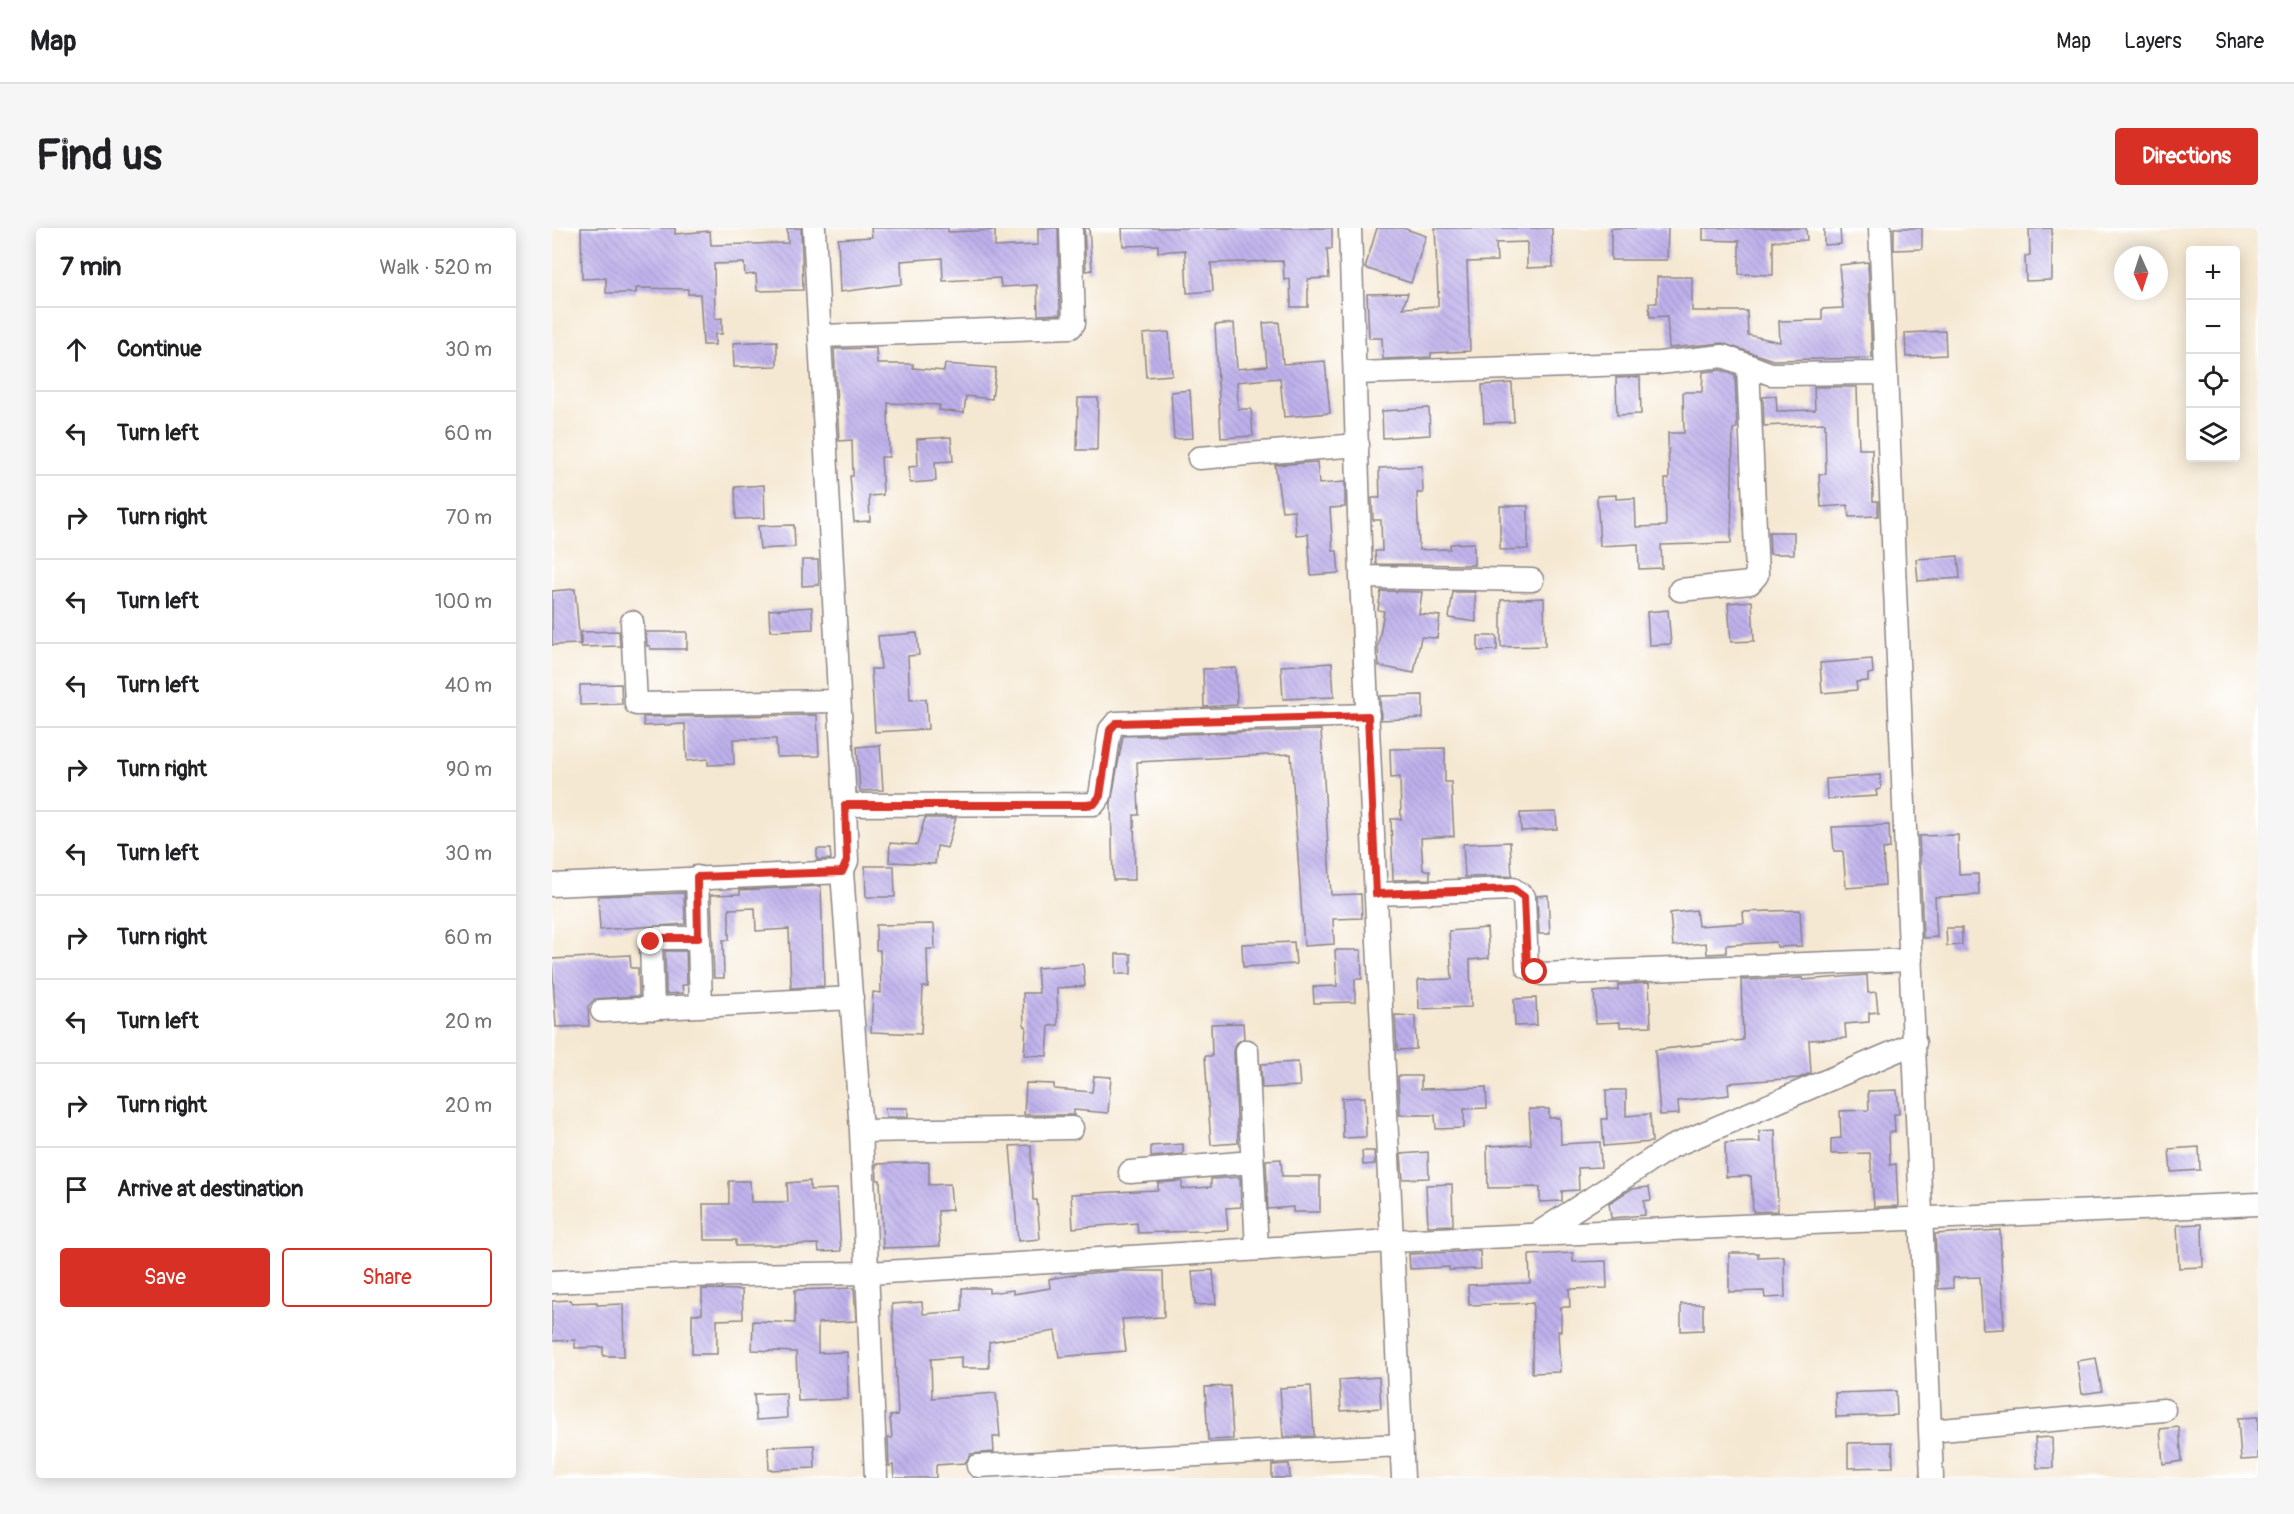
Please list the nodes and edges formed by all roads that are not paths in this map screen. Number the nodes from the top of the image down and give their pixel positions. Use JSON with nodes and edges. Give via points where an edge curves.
{"nodes":[{"id":1,"x":814,"y":228,"type":"edge"},
{"id":2,"x":1071,"y":228,"type":"edge"},
{"id":3,"x":1350,"y":228,"type":"edge"},
{"id":4,"x":1880,"y":228,"type":"edge"},
{"id":5,"x":822,"y":336,"type":"junction"},
{"id":6,"x":1748,"y":365,"type":"junction"},
{"id":7,"x":1884,"y":373,"type":"junction"},
{"id":8,"x":1356,"y":374,"type":"junction"},
{"id":9,"x":1358,"y":445,"type":"junction"},
{"id":10,"x":1199,"y":458,"type":"dead end"},
{"id":11,"x":1361,"y":577,"type":"junction"},
{"id":12,"x":1532,"y":580,"type":"dead end"},
{"id":13,"x":1680,"y":590,"type":"dead end"},
{"id":14,"x":632,"y":622,"type":"dead end"},
{"id":15,"x":839,"y":701,"type":"junction"},
{"id":16,"x":1368,"y":716,"type":"junction"},
{"id":17,"x":845,"y":805,"type":"junction"},
{"id":18,"x":842,"y":872,"type":"junction"},
{"id":19,"x":697,"y":877,"type":"junction"},
{"id":20,"x":552,"y":885,"type":"edge"},
{"id":21,"x":1376,"y":894,"type":"junction"},
{"id":22,"x":698,"y":938,"type":"junction"},
{"id":23,"x":1911,"y":960,"type":"junction"},
{"id":24,"x":852,"y":998,"type":"junction"},
{"id":25,"x":701,"y":1006,"type":"junction"},
{"id":26,"x":653,"y":1008,"type":"junction"},
{"id":27,"x":602,"y":1011,"type":"dead end"},
{"id":28,"x":1915,"y":1043,"type":"junction"},
{"id":29,"x":1246,"y":1051,"type":"dead end"},
{"id":30,"x":1072,"y":1128,"type":"dead end"},
{"id":31,"x":861,"y":1131,"type":"junction"},
{"id":32,"x":1252,"y":1162,"type":"junction"},
{"id":33,"x":1130,"y":1172,"type":"dead end"},
{"id":34,"x":2258,"y":1204,"type":"edge"},
{"id":35,"x":1922,"y":1217,"type":"junction"},
{"id":36,"x":1535,"y":1235,"type":"junction"},
{"id":37,"x":1390,"y":1241,"type":"junction"},
{"id":38,"x":1257,"y":1249,"type":"junction"},
{"id":39,"x":868,"y":1273,"type":"junction"},
{"id":40,"x":552,"y":1282,"type":"edge"},
{"id":41,"x":2164,"y":1410,"type":"dead end"},
{"id":42,"x":1930,"y":1431,"type":"junction"},
{"id":43,"x":1401,"y":1445,"type":"junction"},
{"id":44,"x":978,"y":1466,"type":"dead end"},
{"id":45,"x":876,"y":1478,"type":"edge"},
{"id":46,"x":1403,"y":1478,"type":"edge"},
{"id":47,"x":1932,"y":1478,"type":"edge"}],
"edges":[{"from":1,"to":5,"type":"street"},
{"from":2,"to":5,"type":"street","via":[[1071,327]]},
{"from":3,"to":8,"type":"street"},
{"from":4,"to":7,"type":"street"},
{"from":5,"to":15,"type":"street"},
{"from":6,"to":7,"type":"street","via":[[1771,374]]},
{"from":6,"to":8,"type":"street","via":[[1723,356],[1659,363]]},
{"from":6,"to":13,"type":"street","via":[[1757,575],[1750,583]]},
{"from":7,"to":23,"type":"street"},
{"from":8,"to":9,"type":"street"},
{"from":9,"to":10,"type":"street"},
{"from":9,"to":11,"type":"street"},
{"from":11,"to":12,"type":"street"},
{"from":11,"to":16,"type":"street"},
{"from":14,"to":15,"type":"street","via":[[636,704]]},
{"from":15,"to":17,"type":"street"},
{"from":16,"to":17,"type":"street","via":[[1116,723],[1110,730],[1100,796],[1094,804]]},
{"from":16,"to":21,"type":"street"},
{"from":17,"to":18,"type":"street","via":[[847,861]]},
{"from":18,"to":19,"type":"street"},
{"from":18,"to":24,"type":"street"},
{"from":19,"to":20,"type":"street"},
{"from":19,"to":22,"type":"street"},
{"from":21,"to":23,"type":"street","via":[[1513,889],[1520,892],[1524,897],[1527,967],[1542,974]]},
{"from":21,"to":37,"type":"street"},
{"from":22,"to":25,"type":"street"},
{"from":22,"to":26,"type":"street","via":[[656,938],[651,942]]},
{"from":23,"to":28,"type":"street"},
{"from":24,"to":25,"type":"street"},
{"from":24,"to":31,"type":"street"},
{"from":25,"to":26,"type":"street"},
{"from":26,"to":27,"type":"street"},
{"from":28,"to":35,"type":"street"},
{"from":28,"to":36,"type":"street","via":[[1671,1147]]},
{"from":29,"to":32,"type":"street"},
{"from":30,"to":31,"type":"street"},
{"from":31,"to":39,"type":"street"},
{"from":32,"to":33,"type":"street"},
{"from":32,"to":38,"type":"street"},
{"from":34,"to":35,"type":"street"},
{"from":35,"to":36,"type":"street"},
{"from":35,"to":42,"type":"street"},
{"from":36,"to":37,"type":"street"},
{"from":37,"to":38,"type":"street"},
{"from":37,"to":43,"type":"street"},
{"from":38,"to":39,"type":"street"},
{"from":39,"to":40,"type":"street"},
{"from":39,"to":45,"type":"street"},
{"from":41,"to":42,"type":"street"},
{"from":42,"to":47,"type":"street"},
{"from":43,"to":44,"type":"street"},
{"from":43,"to":46,"type":"street"}]}
